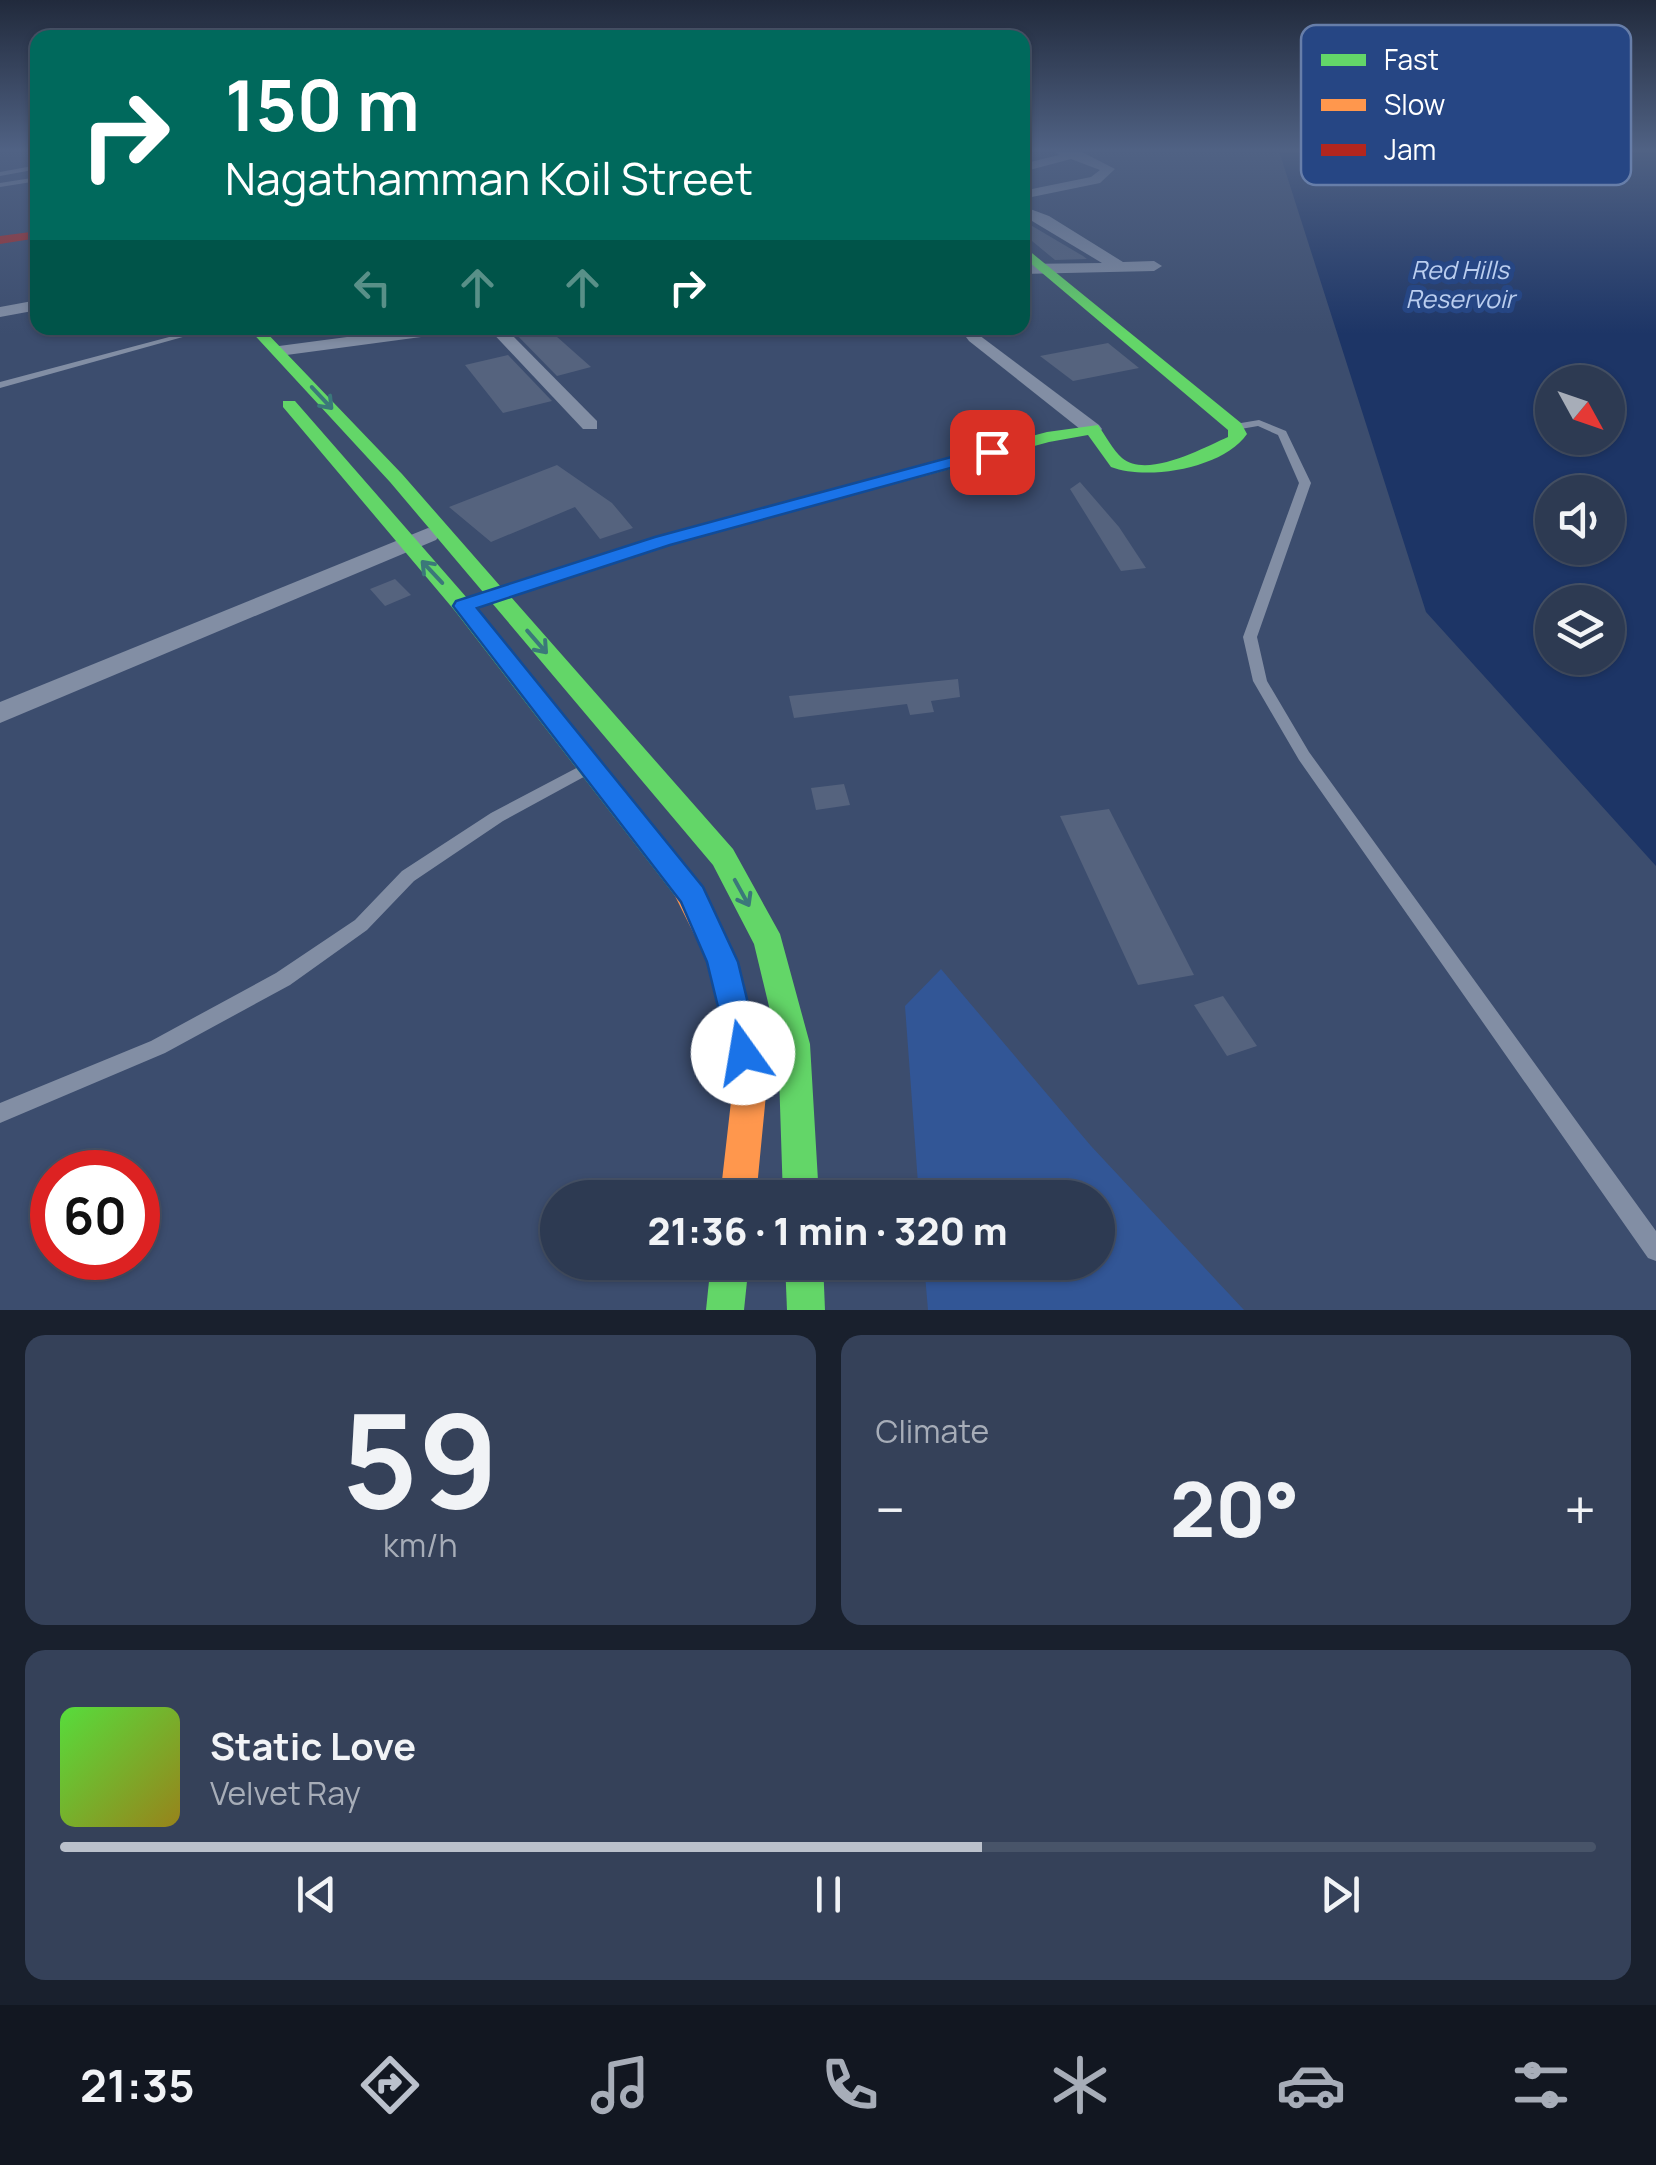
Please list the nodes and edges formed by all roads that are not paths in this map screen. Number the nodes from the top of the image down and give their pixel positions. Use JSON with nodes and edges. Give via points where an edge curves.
{"nodes":[{"id":1,"x":1030,"y":213,"type":"edge"},
{"id":2,"x":30,"y":235,"type":"edge"},
{"id":3,"x":0,"y":240,"type":"edge"},
{"id":4,"x":1154,"y":266,"type":"dead end"},
{"id":5,"x":1120,"y":267,"type":"junction"},
{"id":6,"x":1034,"y":269,"type":"edge"},
{"id":7,"x":30,"y":306,"type":"edge"},
{"id":8,"x":0,"y":312,"type":"edge"},
{"id":9,"x":186,"y":335,"type":"edge"},
{"id":10,"x":230,"y":335,"type":"edge"},
{"id":11,"x":262,"y":335,"type":"edge"},
{"id":12,"x":399,"y":335,"type":"edge"},
{"id":13,"x":503,"y":335,"type":"edge"},
{"id":14,"x":976,"y":337,"type":"dead end"},
{"id":15,"x":279,"y":351,"type":"junction"},
{"id":16,"x":246,"y":353,"type":"dead end"},
{"id":17,"x":271,"y":382,"type":"dead end"},
{"id":18,"x":0,"y":386,"type":"edge"},
{"id":19,"x":590,"y":425,"type":"dead end"},
{"id":20,"x":1235,"y":427,"type":"junction"},
{"id":21,"x":1092,"y":429,"type":"junction"},
{"id":22,"x":441,"y":530,"type":"junction"},
{"id":23,"x":406,"y":544,"type":"junction"},
{"id":24,"x":496,"y":594,"type":"junction"},
{"id":25,"x":463,"y":606,"type":"junction"},
{"id":26,"x":0,"y":713,"type":"edge"},
{"id":27,"x":626,"y":744,"type":"junction"},
{"id":28,"x":592,"y":766,"type":"junction"},
{"id":29,"x":0,"y":1114,"type":"edge"},
{"id":30,"x":740,"y":1180,"type":"edge"},
{"id":31,"x":800,"y":1180,"type":"edge"},
{"id":32,"x":1656,"y":1250,"type":"edge"},
{"id":33,"x":728,"y":1280,"type":"edge"},
{"id":34,"x":805,"y":1280,"type":"edge"},
{"id":35,"x":725,"y":1310,"type":"edge"},
{"id":36,"x":806,"y":1310,"type":"edge"}],
"edges":[{"from":1,"to":5,"type":"street"},
{"from":2,"to":3,"type":"main road"},
{"from":4,"to":5,"type":"street"},
{"from":5,"to":6,"type":"street"},
{"from":6,"to":20,"type":"main road"},
{"from":7,"to":8,"type":"street"},
{"from":9,"to":18,"type":"lane"},
{"from":10,"to":16,"type":"main road"},
{"from":11,"to":15,"type":"main road"},
{"from":12,"to":15,"type":"street"},
{"from":13,"to":19,"type":"street"},
{"from":14,"to":21,"type":"street"},
{"from":15,"to":22,"type":"main road","one_way":true},
{"from":17,"to":23,"type":"main road"},
{"from":20,"to":21,"type":"main road","via":[[1234,440],[1150,471],[1116,463]]},
{"from":20,"to":32,"type":"lane","via":[[1259,423],[1282,433],[1305,483],[1250,637],[1260,682],[1304,756]]},
{"from":21,"to":24,"type":"main road","via":[[680,536]]},
{"from":22,"to":23,"type":"street"},
{"from":22,"to":24,"type":"main road"},
{"from":25,"to":23,"type":"main road","one_way":true},
{"from":23,"to":26,"type":"street"},
{"from":24,"to":25,"type":"main road"},
{"from":24,"to":27,"type":"main road","one_way":true},
{"from":25,"to":28,"type":"main road"},
{"from":27,"to":28,"type":"lane"},
{"from":27,"to":31,"type":"main road","one_way":true,"via":[[722,857],[769,943],[794,1044]]},
{"from":28,"to":29,"type":"lane","via":[[408,876],[362,925],[284,979],[158,1047]]},
{"from":28,"to":30,"type":"main road","via":[[692,896],[722,962],[750,1084]]},
{"from":33,"to":35,"type":"main road"},
{"from":34,"to":36,"type":"main road"}]}
